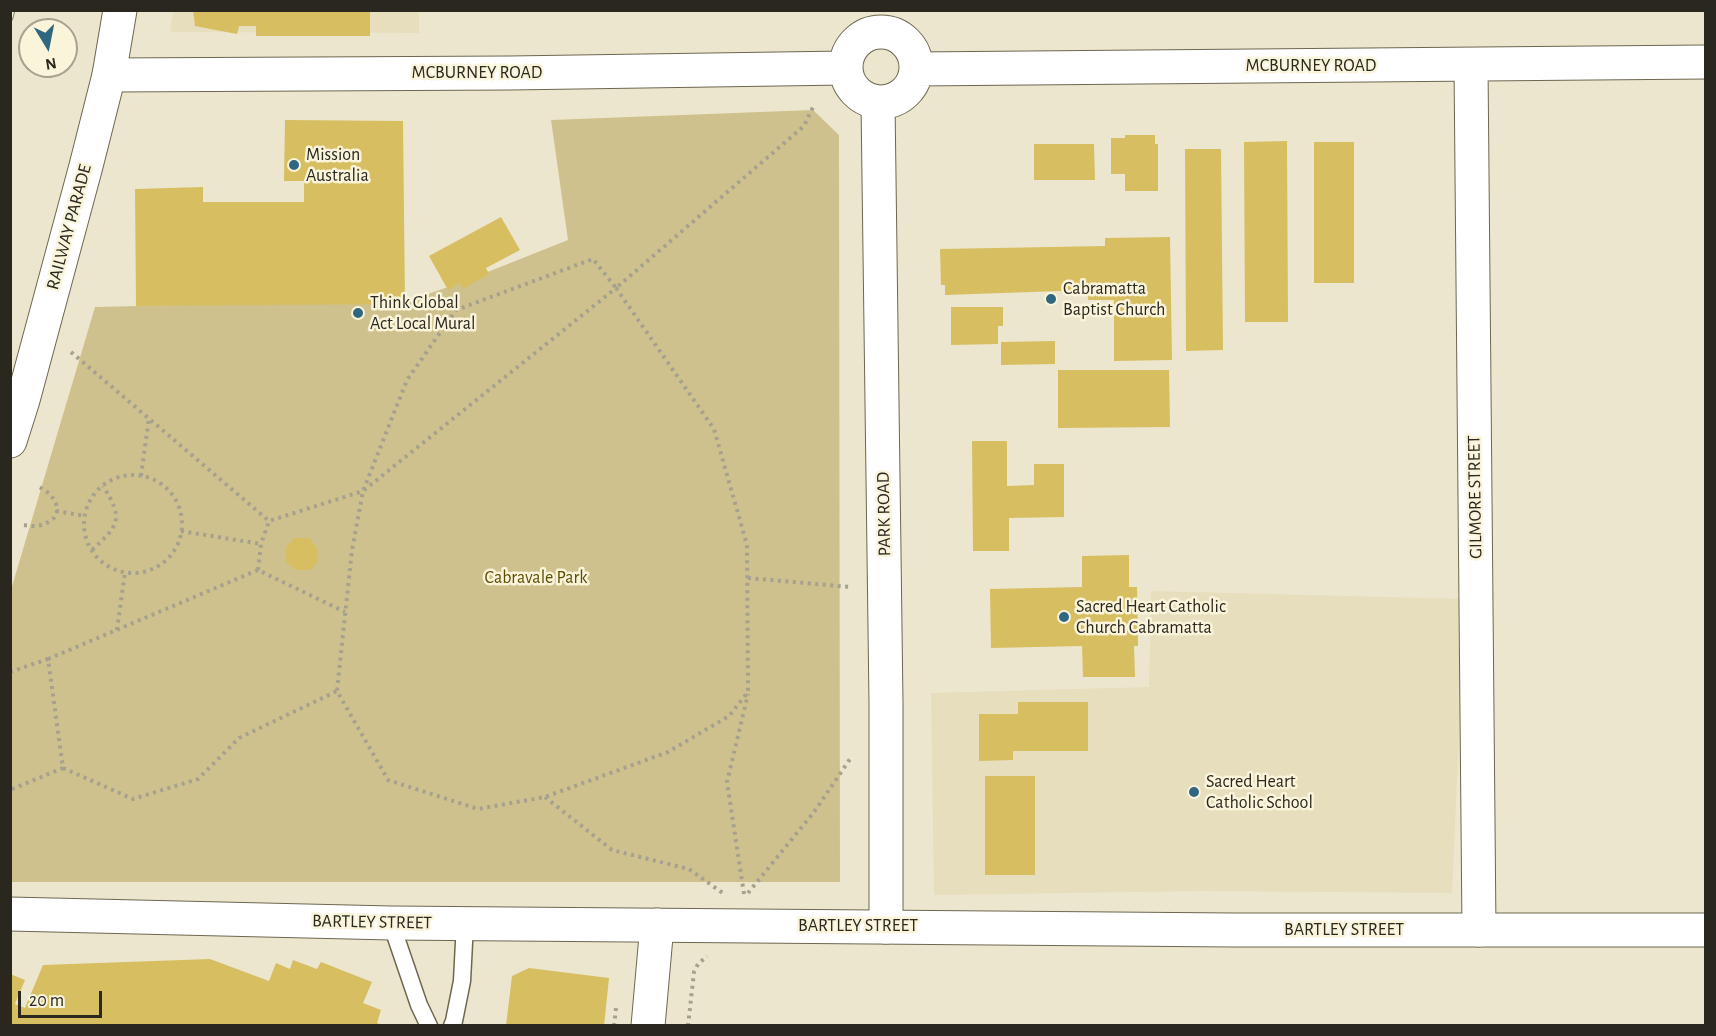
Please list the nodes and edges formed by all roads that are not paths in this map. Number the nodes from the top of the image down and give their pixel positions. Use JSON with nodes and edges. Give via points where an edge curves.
{"nodes":[{"id":1,"x":120,"y":10,"type":"edge"},
{"id":2,"x":878,"y":21,"type":"edge"},
{"id":3,"x":1706,"y":62,"type":"edge"},
{"id":4,"x":1471,"y":64,"type":"junction"},
{"id":5,"x":845,"y":68,"type":"junction"},
{"id":6,"x":916,"y":69,"type":"junction"},
{"id":7,"x":109,"y":75,"type":"junction"},
{"id":8,"x":878,"y":102,"type":"junction"},
{"id":9,"x":10,"y":441,"type":"edge"},
{"id":10,"x":10,"y":914,"type":"edge"},
{"id":11,"x":391,"y":923,"type":"junction"},
{"id":12,"x":465,"y":923,"type":"junction"},
{"id":13,"x":657,"y":925,"type":"junction"},
{"id":14,"x":886,"y":927,"type":"junction"},
{"id":15,"x":1479,"y":930,"type":"junction"},
{"id":16,"x":1706,"y":930,"type":"edge"},
{"id":17,"x":454,"y":1024,"type":"edge"},
{"id":18,"x":429,"y":1026,"type":"edge"},
{"id":19,"x":648,"y":1026,"type":"edge"}],
"edges":[{"from":1,"to":7,"type":"street","name":"RAILWAY PARADE"},
{"from":2,"to":5,"type":"street","via":[[851,48]]},
{"from":2,"to":6,"type":"street","via":[[906,42],[916,59]]},
{"from":3,"to":4,"type":"street","name":"MCBURNEY ROAD"},
{"from":4,"to":6,"type":"street","name":"MCBURNEY ROAD"},
{"from":4,"to":15,"type":"street","name":"GILMORE STREET"},
{"from":5,"to":7,"type":"street","name":"MCBURNEY ROAD"},
{"from":5,"to":8,"type":"street","via":[[852,88]]},
{"from":6,"to":8,"type":"street","via":[[908,89],[890,101]]},
{"from":7,"to":9,"type":"street","name":"RAILWAY PARADE"},
{"from":8,"to":14,"type":"street","name":"PARK ROAD"},
{"from":10,"to":11,"type":"street","name":"BARTLEY STREET"},
{"from":11,"to":12,"type":"street","name":"BARTLEY STREET"},
{"from":11,"to":18,"type":"lane"},
{"from":12,"to":13,"type":"street","name":"BARTLEY STREET"},
{"from":12,"to":17,"type":"lane","via":[[462,981]]},
{"from":13,"to":14,"type":"street","name":"BARTLEY STREET"},
{"from":13,"to":19,"type":"street"},
{"from":14,"to":15,"type":"street","name":"BARTLEY STREET"},
{"from":15,"to":16,"type":"street","name":"BARTLEY STREET"}]}
